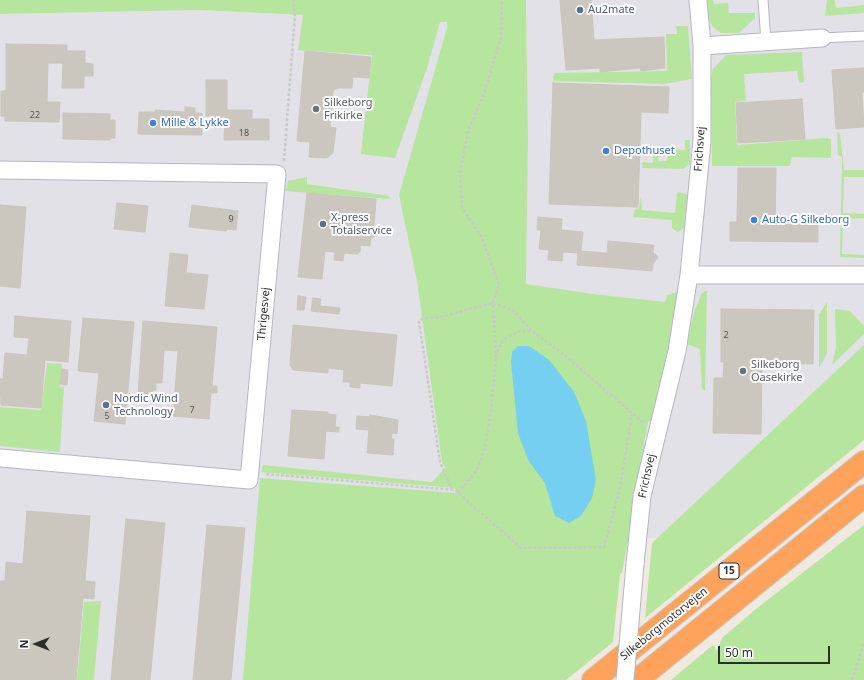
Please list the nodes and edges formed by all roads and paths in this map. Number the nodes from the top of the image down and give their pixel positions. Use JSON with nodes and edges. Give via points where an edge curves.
{"nodes":[{"id":1,"x":293,"y":0,"type":"edge"},
{"id":2,"x":502,"y":0,"type":"edge"},
{"id":3,"x":698,"y":0,"type":"edge"},
{"id":4,"x":763,"y":0,"type":"edge"},
{"id":5,"x":864,"y":36,"type":"edge"},
{"id":6,"x":822,"y":38,"type":"joint"},
{"id":7,"x":766,"y":42,"type":"junction"},
{"id":8,"x":702,"y":46,"type":"junction"},
{"id":9,"x":0,"y":170,"type":"edge"},
{"id":10,"x":277,"y":174,"type":"junction"},
{"id":11,"x":689,"y":275,"type":"junction"},
{"id":12,"x":864,"y":275,"type":"edge"},
{"id":13,"x":492,"y":303,"type":"junction"},
{"id":14,"x":532,"y":331,"type":"junction"},
{"id":15,"x":496,"y":358,"type":"junction"},
{"id":16,"x":632,"y":414,"type":"junction"},
{"id":17,"x":657,"y":434,"type":"junction"},
{"id":18,"x":0,"y":458,"type":"edge"},
{"id":19,"x":864,"y":462,"type":"edge"},
{"id":20,"x":250,"y":473,"type":"junction"},
{"id":21,"x":452,"y":490,"type":"junction"},
{"id":22,"x":458,"y":493,"type":"junction"},
{"id":23,"x":864,"y":496,"type":"edge"},
{"id":24,"x":864,"y":643,"type":"edge"},
{"id":25,"x":593,"y":680,"type":"edge"},
{"id":26,"x":625,"y":680,"type":"edge"},
{"id":27,"x":637,"y":680,"type":"edge"},
{"id":28,"x":852,"y":680,"type":"edge"}],
"edges":[{"from":1,"to":10,"type":"path","via":[[295,14],[285,159]]},
{"from":2,"to":13,"type":"path","via":[[501,36],[484,94],[468,131],[460,173],[462,208],[481,236],[498,284]]},
{"from":3,"to":8,"type":"street","name":"Frichsvej"},
{"from":4,"to":7,"type":"lane"},
{"from":5,"to":6,"type":"lane"},
{"from":6,"to":7,"type":"street"},
{"from":7,"to":8,"type":"street"},
{"from":8,"to":11,"type":"street","name":"Frichsvej","via":[[702,141]]},
{"from":9,"to":10,"type":"street"},
{"from":10,"to":20,"type":"street","name":"Thrigesvej"},
{"from":11,"to":12,"type":"street"},
{"from":11,"to":17,"type":"street","name":"Frichsvej","via":[[677,351]]},
{"from":13,"to":14,"type":"path","via":[[512,310]]},
{"from":13,"to":15,"type":"path"},
{"from":13,"to":21,"type":"path","via":[[419,321],[440,462]]},
{"from":14,"to":15,"type":"path","via":[[520,331],[503,340]]},
{"from":14,"to":16,"type":"path","via":[[563,354]]},
{"from":15,"to":22,"type":"path","via":[[485,448],[477,470]]},
{"from":16,"to":17,"type":"path"},
{"from":16,"to":22,"type":"path","via":[[620,488],[604,547],[521,548]]},
{"from":17,"to":26,"type":"street","name":"Frichsvej","bridge":true,"via":[[642,496]]},
{"from":18,"to":20,"type":"street","via":[[249,480]]},
{"from":19,"to":25,"type":"highway","name":"Silkeborgmotorvejen","number":"15"},
{"from":20,"to":21,"type":"path"},
{"from":21,"to":22,"type":"path"},
{"from":23,"to":27,"type":"highway","number":"15"},
{"from":24,"to":28,"type":"path"}]}
